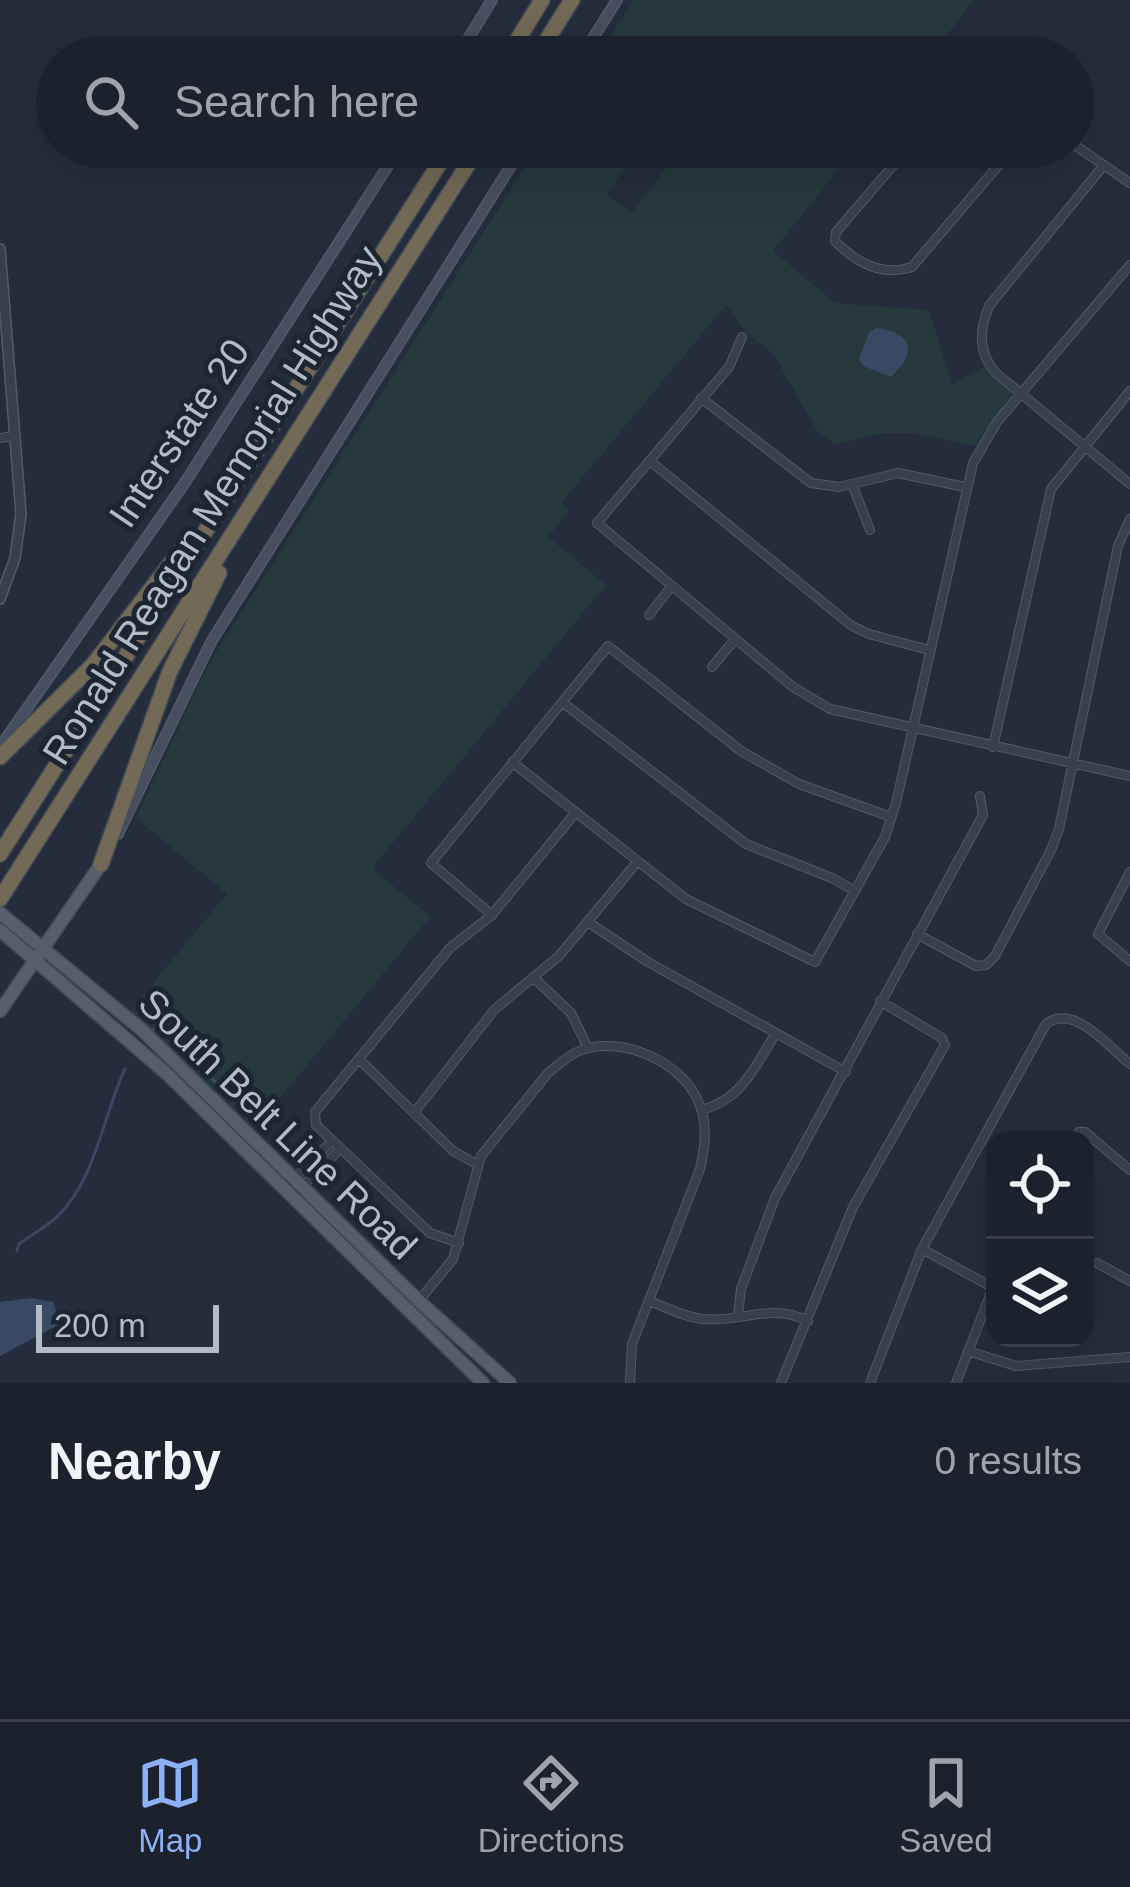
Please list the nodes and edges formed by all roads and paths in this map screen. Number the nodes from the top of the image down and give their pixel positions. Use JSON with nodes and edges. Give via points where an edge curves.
{"nodes":[{"id":1,"x":493,"y":0,"type":"edge"},
{"id":2,"x":542,"y":0,"type":"edge"},
{"id":3,"x":572,"y":0,"type":"edge"},
{"id":4,"x":617,"y":0,"type":"edge"},
{"id":5,"x":470,"y":36,"type":"edge"},
{"id":6,"x":520,"y":36,"type":"edge"},
{"id":7,"x":549,"y":36,"type":"edge"},
{"id":8,"x":594,"y":36,"type":"edge"},
{"id":9,"x":1094,"y":158,"type":"edge"},
{"id":10,"x":1104,"y":165,"type":"junction"},
{"id":11,"x":387,"y":168,"type":"edge"},
{"id":12,"x":436,"y":168,"type":"edge"},
{"id":13,"x":465,"y":168,"type":"edge"},
{"id":14,"x":510,"y":168,"type":"edge"},
{"id":15,"x":891,"y":168,"type":"edge"},
{"id":16,"x":996,"y":168,"type":"edge"},
{"id":17,"x":1130,"y":183,"type":"edge"},
{"id":18,"x":0,"y":250,"type":"edge"},
{"id":19,"x":1130,"y":265,"type":"edge"},
{"id":20,"x":742,"y":337,"type":"dead end"},
{"id":21,"x":1130,"y":391,"type":"edge"},
{"id":22,"x":1021,"y":394,"type":"junction"},
{"id":23,"x":701,"y":398,"type":"junction"},
{"id":24,"x":268,"y":433,"type":"junction"},
{"id":25,"x":16,"y":436,"type":"junction"},
{"id":26,"x":0,"y":438,"type":"edge"},
{"id":27,"x":1083,"y":446,"type":"junction"},
{"id":28,"x":650,"y":461,"type":"junction"},
{"id":29,"x":277,"y":468,"type":"junction"},
{"id":30,"x":852,"y":484,"type":"junction"},
{"id":31,"x":1130,"y":484,"type":"edge"},
{"id":32,"x":965,"y":487,"type":"junction"},
{"id":33,"x":1130,"y":519,"type":"edge"},
{"id":34,"x":870,"y":530,"type":"dead end"},
{"id":35,"x":671,"y":586,"type":"junction"},
{"id":36,"x":0,"y":599,"type":"edge"},
{"id":37,"x":649,"y":615,"type":"dead end"},
{"id":38,"x":735,"y":638,"type":"junction"},
{"id":39,"x":929,"y":650,"type":"junction"},
{"id":40,"x":712,"y":667,"type":"dead end"},
{"id":41,"x":562,"y":702,"type":"junction"},
{"id":42,"x":912,"y":729,"type":"junction"},
{"id":43,"x":0,"y":747,"type":"edge"},
{"id":44,"x":992,"y":747,"type":"junction"},
{"id":45,"x":0,"y":758,"type":"edge"},
{"id":46,"x":512,"y":762,"type":"junction"},
{"id":47,"x":1071,"y":764,"type":"junction"},
{"id":48,"x":1130,"y":776,"type":"edge"},
{"id":49,"x":980,"y":796,"type":"dead end"},
{"id":50,"x":576,"y":812,"type":"junction"},
{"id":51,"x":891,"y":818,"type":"junction"},
{"id":52,"x":0,"y":854,"type":"edge"},
{"id":53,"x":638,"y":861,"type":"junction"},
{"id":54,"x":101,"y":864,"type":"junction"},
{"id":55,"x":1130,"y":872,"type":"edge"},
{"id":56,"x":855,"y":892,"type":"junction"},
{"id":57,"x":0,"y":899,"type":"edge"},
{"id":58,"x":0,"y":913,"type":"edge"},
{"id":59,"x":493,"y":915,"type":"junction"},
{"id":60,"x":588,"y":922,"type":"junction"},
{"id":61,"x":9,"y":932,"type":"edge"},
{"id":62,"x":917,"y":934,"type":"junction"},
{"id":63,"x":40,"y":954,"type":"junction"},
{"id":64,"x":1130,"y":961,"type":"edge"},
{"id":65,"x":534,"y":979,"type":"junction"},
{"id":66,"x":880,"y":1001,"type":"junction"},
{"id":67,"x":0,"y":1011,"type":"edge"},
{"id":68,"x":121,"y":1013,"type":"junction"},
{"id":69,"x":111,"y":1024,"type":"junction"},
{"id":70,"x":776,"y":1033,"type":"junction"},
{"id":71,"x":588,"y":1048,"type":"junction"},
{"id":72,"x":359,"y":1059,"type":"junction"},
{"id":73,"x":1130,"y":1064,"type":"edge"},
{"id":74,"x":171,"y":1069,"type":"junction"},
{"id":75,"x":846,"y":1072,"type":"junction"},
{"id":76,"x":701,"y":1110,"type":"junction"},
{"id":77,"x":413,"y":1112,"type":"junction"},
{"id":78,"x":1094,"y":1140,"type":"edge"},
{"id":79,"x":336,"y":1145,"type":"junction"},
{"id":80,"x":478,"y":1165,"type":"junction"},
{"id":81,"x":1130,"y":1170,"type":"edge"},
{"id":82,"x":294,"y":1187,"type":"junction"},
{"id":83,"x":459,"y":1243,"type":"junction"},
{"id":84,"x":922,"y":1250,"type":"junction"},
{"id":85,"x":1097,"y":1263,"type":"dead end"},
{"id":86,"x":986,"y":1281,"type":"edge"},
{"id":87,"x":1130,"y":1281,"type":"edge"},
{"id":88,"x":649,"y":1301,"type":"junction"},
{"id":89,"x":986,"y":1305,"type":"edge"},
{"id":90,"x":413,"y":1306,"type":"junction"},
{"id":91,"x":738,"y":1315,"type":"junction"},
{"id":92,"x":808,"y":1321,"type":"junction"},
{"id":93,"x":968,"y":1351,"type":"junction"},
{"id":94,"x":1130,"y":1358,"type":"edge"},
{"id":95,"x":483,"y":1383,"type":"edge"},
{"id":96,"x":510,"y":1383,"type":"edge"},
{"id":97,"x":630,"y":1383,"type":"edge"},
{"id":98,"x":781,"y":1383,"type":"edge"},
{"id":99,"x":870,"y":1383,"type":"edge"},
{"id":100,"x":956,"y":1383,"type":"edge"}],
"edges":[{"from":1,"to":5,"type":"main road"},
{"from":2,"to":6,"type":"highway"},
{"from":3,"to":7,"type":"highway"},
{"from":4,"to":8,"type":"main road"},
{"from":9,"to":10,"type":"street"},
{"from":10,"to":17,"type":"street"},
{"from":10,"to":22,"type":"street","via":[[984,318],[989,366]]},
{"from":11,"to":43,"type":"main road","name":"Interstate 20","via":[[184,484]]},
{"from":12,"to":24,"type":"highway","name":"Ronald Reagan Memorial Highway"},
{"from":13,"to":29,"type":"highway","name":"Ronald Reagan Memorial Highway"},
{"from":14,"to":54,"type":"main road","via":[[211,642]]},
{"from":15,"to":16,"type":"street","via":[[836,241],[863,264],[895,271],[912,267]]},
{"from":18,"to":25,"type":"street"},
{"from":19,"to":22,"type":"street"},
{"from":20,"to":23,"type":"street"},
{"from":21,"to":27,"type":"street"},
{"from":22,"to":27,"type":"street"},
{"from":22,"to":32,"type":"street","via":[[986,438]]},
{"from":23,"to":28,"type":"street"},
{"from":23,"to":30,"type":"street","via":[[799,476],[824,487]]},
{"from":24,"to":45,"type":"highway","via":[[105,650]]},
{"from":24,"to":52,"type":"highway","name":"Ronald Reagan Memorial Highway"},
{"from":25,"to":26,"type":"street"},
{"from":25,"to":36,"type":"street","via":[[20,534]]},
{"from":27,"to":31,"type":"street"},
{"from":27,"to":44,"type":"street","via":[[1043,509]]},
{"from":28,"to":35,"type":"street","via":[[597,524]]},
{"from":28,"to":39,"type":"street","via":[[852,626]]},
{"from":29,"to":54,"type":"highway","via":[[185,636]]},
{"from":29,"to":57,"type":"highway","name":"Ronald Reagan Memorial Highway"},
{"from":30,"to":32,"type":"street","via":[[898,473]]},
{"from":30,"to":34,"type":"street"},
{"from":32,"to":39,"type":"street"},
{"from":33,"to":47,"type":"street"},
{"from":35,"to":37,"type":"street"},
{"from":35,"to":38,"type":"street"},
{"from":38,"to":40,"type":"street"},
{"from":38,"to":42,"type":"street","via":[[830,709]]},
{"from":39,"to":42,"type":"street"},
{"from":41,"to":46,"type":"street"},
{"from":41,"to":51,"type":"street","via":[[608,646],[741,752]]},
{"from":41,"to":56,"type":"street","via":[[746,844]]},
{"from":42,"to":44,"type":"street"},
{"from":42,"to":51,"type":"street"},
{"from":44,"to":47,"type":"street"},
{"from":46,"to":50,"type":"street"},
{"from":46,"to":59,"type":"street","via":[[430,863]]},
{"from":47,"to":48,"type":"street"},
{"from":47,"to":62,"type":"street","via":[[1052,850],[995,956],[976,966]]},
{"from":49,"to":62,"type":"street","via":[[983,815]]},
{"from":50,"to":53,"type":"street"},
{"from":50,"to":59,"type":"street"},
{"from":51,"to":56,"type":"street"},
{"from":53,"to":56,"type":"street","via":[[686,899],[815,962]]},
{"from":53,"to":60,"type":"street"},
{"from":54,"to":63,"type":"main road"},
{"from":55,"to":64,"type":"street","via":[[1098,934]]},
{"from":58,"to":61,"type":"main road","name":"South Belt Line Road"},
{"from":59,"to":72,"type":"street","via":[[450,948]]},
{"from":60,"to":65,"type":"street"},
{"from":60,"to":70,"type":"street"},
{"from":61,"to":63,"type":"main road","name":"South Belt Line Road"},
{"from":62,"to":66,"type":"street"},
{"from":63,"to":67,"type":"main road"},
{"from":63,"to":68,"type":"main road","name":"South Belt Line Road"},
{"from":63,"to":69,"type":"main road","name":"South Belt Line Road"},
{"from":65,"to":71,"type":"street","via":[[571,1012]]},
{"from":65,"to":77,"type":"street","via":[[494,1010]]},
{"from":66,"to":75,"type":"street"},
{"from":66,"to":92,"type":"street","via":[[945,1045],[853,1207]]},
{"from":68,"to":69,"type":"main road"},
{"from":68,"to":74,"type":"main road","name":"South Belt Line Road"},
{"from":69,"to":74,"type":"main road","name":"South Belt Line Road"},
{"from":70,"to":75,"type":"street"},
{"from":70,"to":76,"type":"street","via":[[743,1086],[722,1105]]},
{"from":71,"to":76,"type":"street","via":[[625,1048],[669,1066]]},
{"from":71,"to":80,"type":"street","via":[[548,1073]]},
{"from":72,"to":77,"type":"street"},
{"from":72,"to":79,"type":"street","via":[[315,1112]]},
{"from":73,"to":84,"type":"street","via":[[1076,1020],[1058,1016],[1046,1024]]},
{"from":74,"to":82,"type":"main road","name":"South Belt Line Road"},
{"from":75,"to":91,"type":"street","via":[[775,1198]]},
{"from":76,"to":88,"type":"street","via":[[700,1168]]},
{"from":77,"to":80,"type":"street"},
{"from":78,"to":81,"type":"street"},
{"from":79,"to":82,"type":"street"},
{"from":79,"to":83,"type":"street","via":[[430,1233]]},
{"from":80,"to":83,"type":"street"},
{"from":82,"to":90,"type":"main road","name":"South Belt Line Road"},
{"from":83,"to":90,"type":"street","via":[[444,1274]]},
{"from":84,"to":86,"type":"street"},
{"from":84,"to":99,"type":"street"},
{"from":85,"to":87,"type":"street"},
{"from":88,"to":91,"type":"street","via":[[706,1320]]},
{"from":88,"to":97,"type":"street","via":[[632,1344]]},
{"from":89,"to":93,"type":"street"},
{"from":90,"to":95,"type":"main road","name":"South Belt Line Road"},
{"from":90,"to":96,"type":"main road","name":"South Belt Line Road"},
{"from":91,"to":92,"type":"street","via":[[769,1311]]},
{"from":92,"to":98,"type":"street"},
{"from":93,"to":94,"type":"street","via":[[1016,1366]]},
{"from":93,"to":100,"type":"street"}]}
